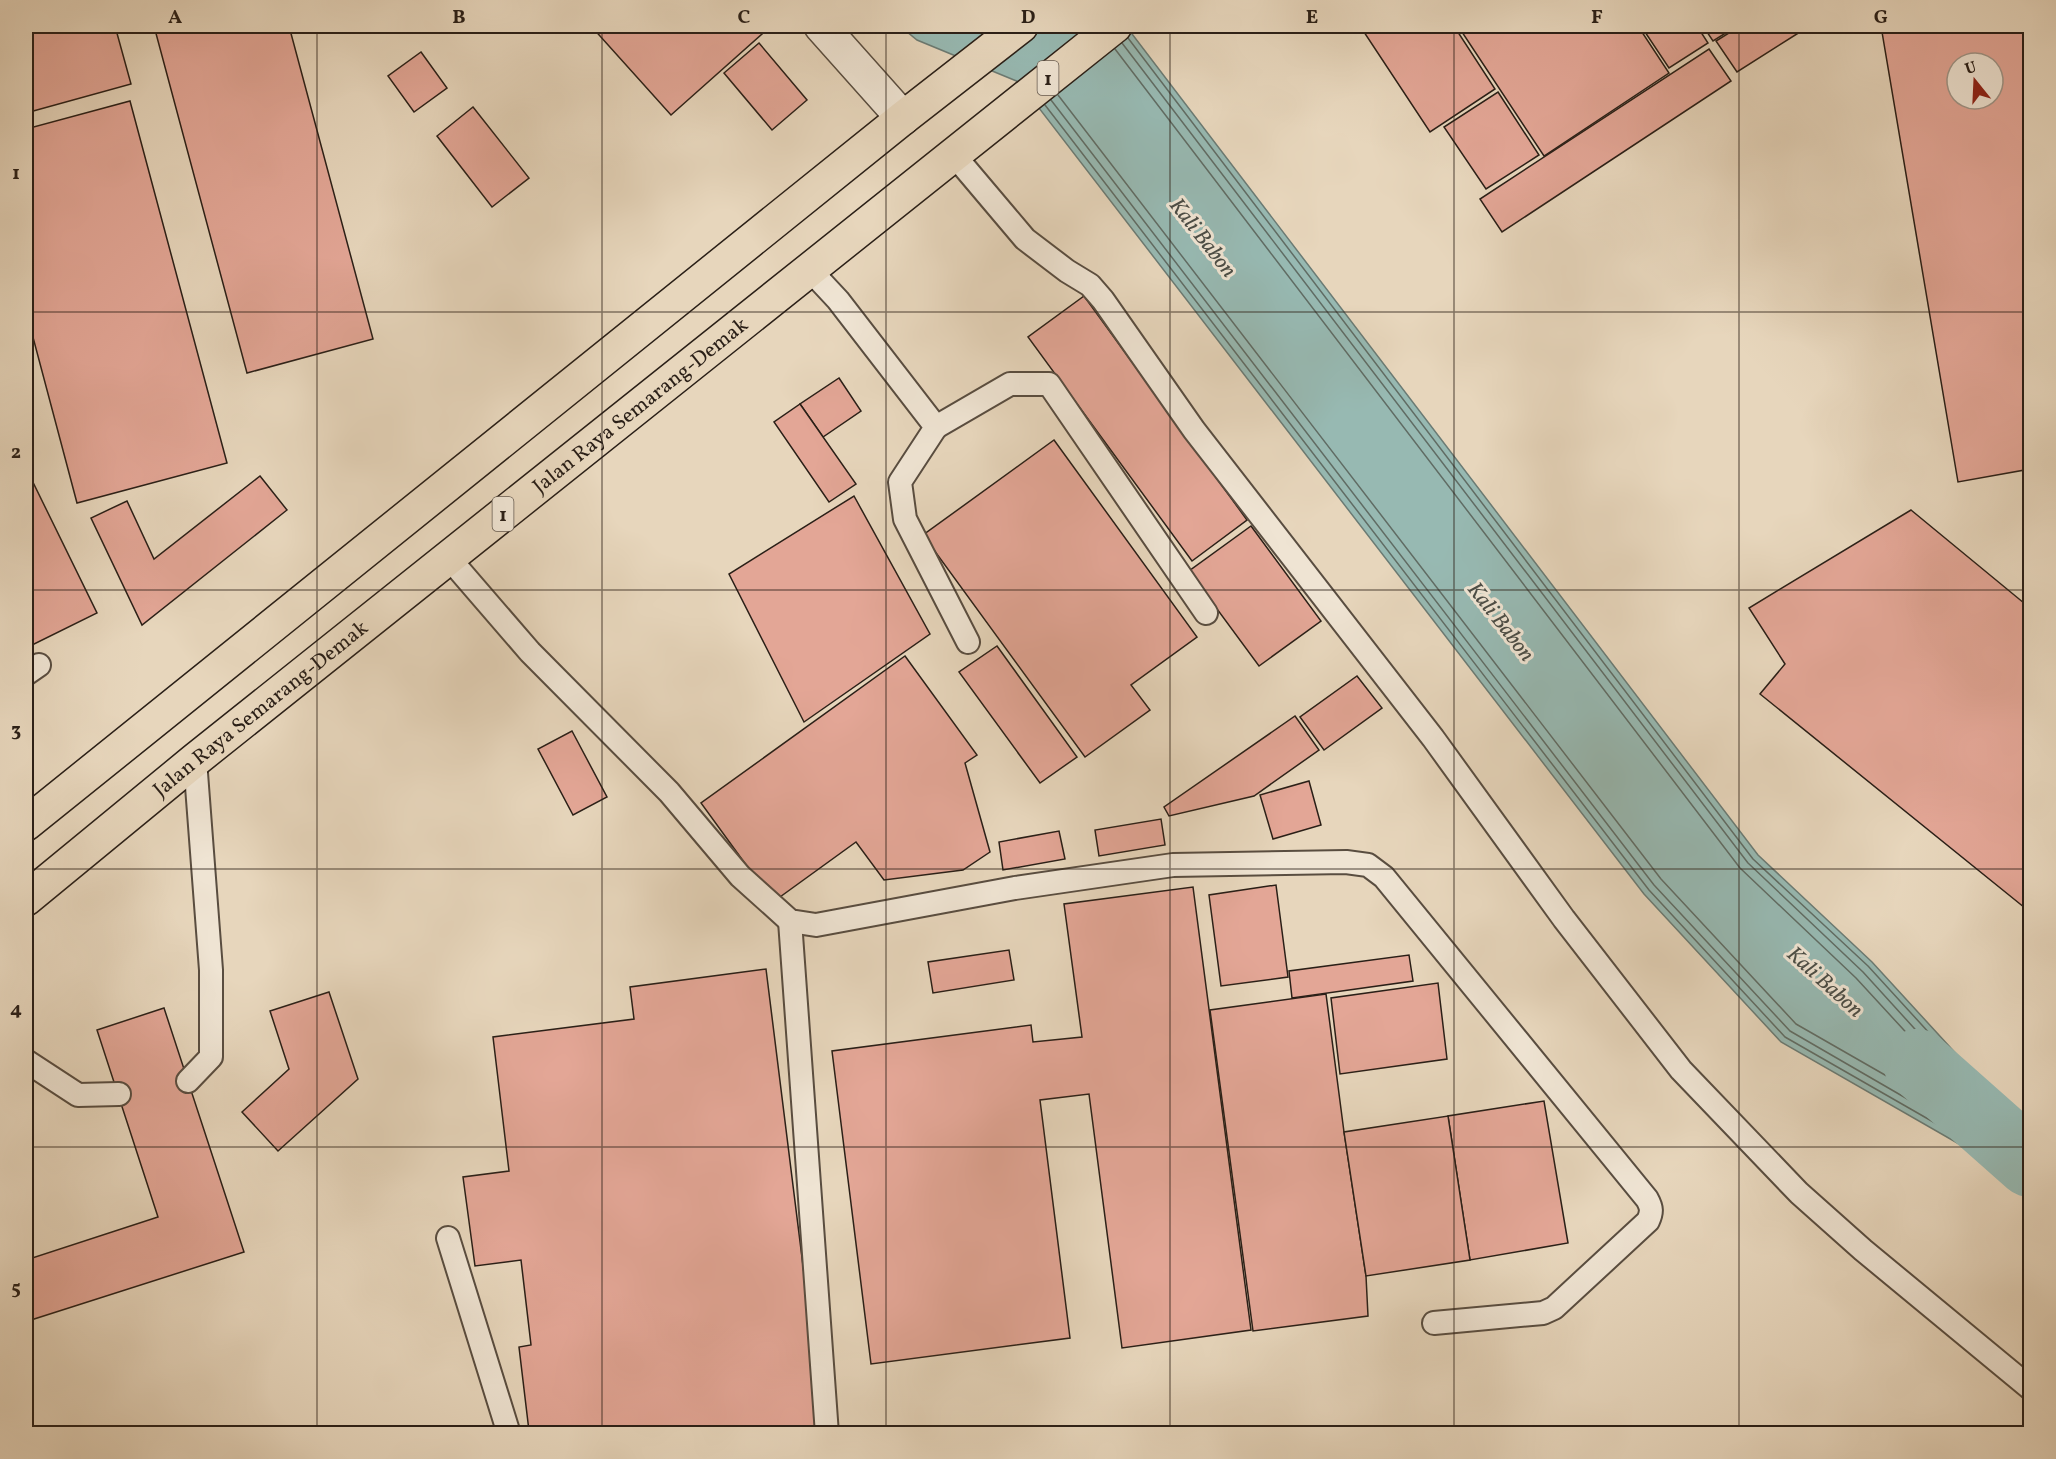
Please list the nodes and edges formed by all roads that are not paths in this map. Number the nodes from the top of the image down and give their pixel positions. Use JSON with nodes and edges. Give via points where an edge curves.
{"nodes":[{"id":1,"x":821,"y":26,"type":"edge"},
{"id":2,"x":1021,"y":26,"type":"edge"},
{"id":3,"x":1115,"y":26,"type":"edge"},
{"id":4,"x":903,"y":118,"type":"junction"},
{"id":5,"x":954,"y":155,"type":"junction"},
{"id":6,"x":810,"y":270,"type":"junction"},
{"id":7,"x":936,"y":427,"type":"junction"},
{"id":8,"x":448,"y":557,"type":"junction"},
{"id":9,"x":1206,"y":613,"type":"dead end"},
{"id":10,"x":968,"y":642,"type":"dead end"},
{"id":11,"x":195,"y":760,"type":"junction"},
{"id":12,"x":26,"y":824,"type":"edge"},
{"id":13,"x":26,"y":899,"type":"edge"},
{"id":14,"x":790,"y":921,"type":"junction"},
{"id":15,"x":26,"y":1061,"type":"edge"},
{"id":16,"x":188,"y":1081,"type":"dead end"},
{"id":17,"x":119,"y":1095,"type":"dead end"},
{"id":18,"x":448,"y":1238,"type":"dead end"},
{"id":19,"x":1434,"y":1323,"type":"dead end"},
{"id":20,"x":2031,"y":1388,"type":"edge"},
{"id":21,"x":509,"y":1434,"type":"edge"},
{"id":22,"x":826,"y":1434,"type":"edge"}],
"edges":[{"from":1,"to":4,"type":"street"},
{"from":2,"to":4,"type":"highway"},
{"from":3,"to":5,"type":"highway","name":"Jalan Raya Semarang-Demak","number":"1"},
{"from":4,"to":12,"type":"highway"},
{"from":5,"to":6,"type":"highway","name":"Jalan Raya Semarang-Demak","number":"1"},
{"from":5,"to":20,"type":"lane","via":[[1025,239],[1090,285],[1103,300],[1194,430],[1433,738],[1564,919],[1681,1070],[1839,1228]]},
{"from":6,"to":7,"type":"lane","via":[[865,333]]},
{"from":6,"to":8,"type":"highway","name":"Jalan Raya Semarang-Demak","number":"1"},
{"from":7,"to":9,"type":"lane","via":[[1010,384],[1050,384]]},
{"from":7,"to":10,"type":"lane","via":[[900,482],[905,519]]},
{"from":8,"to":11,"type":"highway","name":"Jalan Raya Semarang-Demak","number":"1"},
{"from":8,"to":14,"type":"lane","via":[[530,652],[669,792],[740,876]]},
{"from":11,"to":13,"type":"highway","name":"Jalan Raya Semarang-Demak","number":"1"},
{"from":11,"to":16,"type":"lane","via":[[211,970],[211,1058]]},
{"from":14,"to":19,"type":"lane","via":[[816,925],[1015,888],[1173,865],[1368,865],[1384,877],[1652,1208],[1648,1221],[1554,1308]]},
{"from":14,"to":22,"type":"lane"},
{"from":15,"to":17,"type":"lane","via":[[78,1095]]},
{"from":18,"to":21,"type":"lane"}]}
